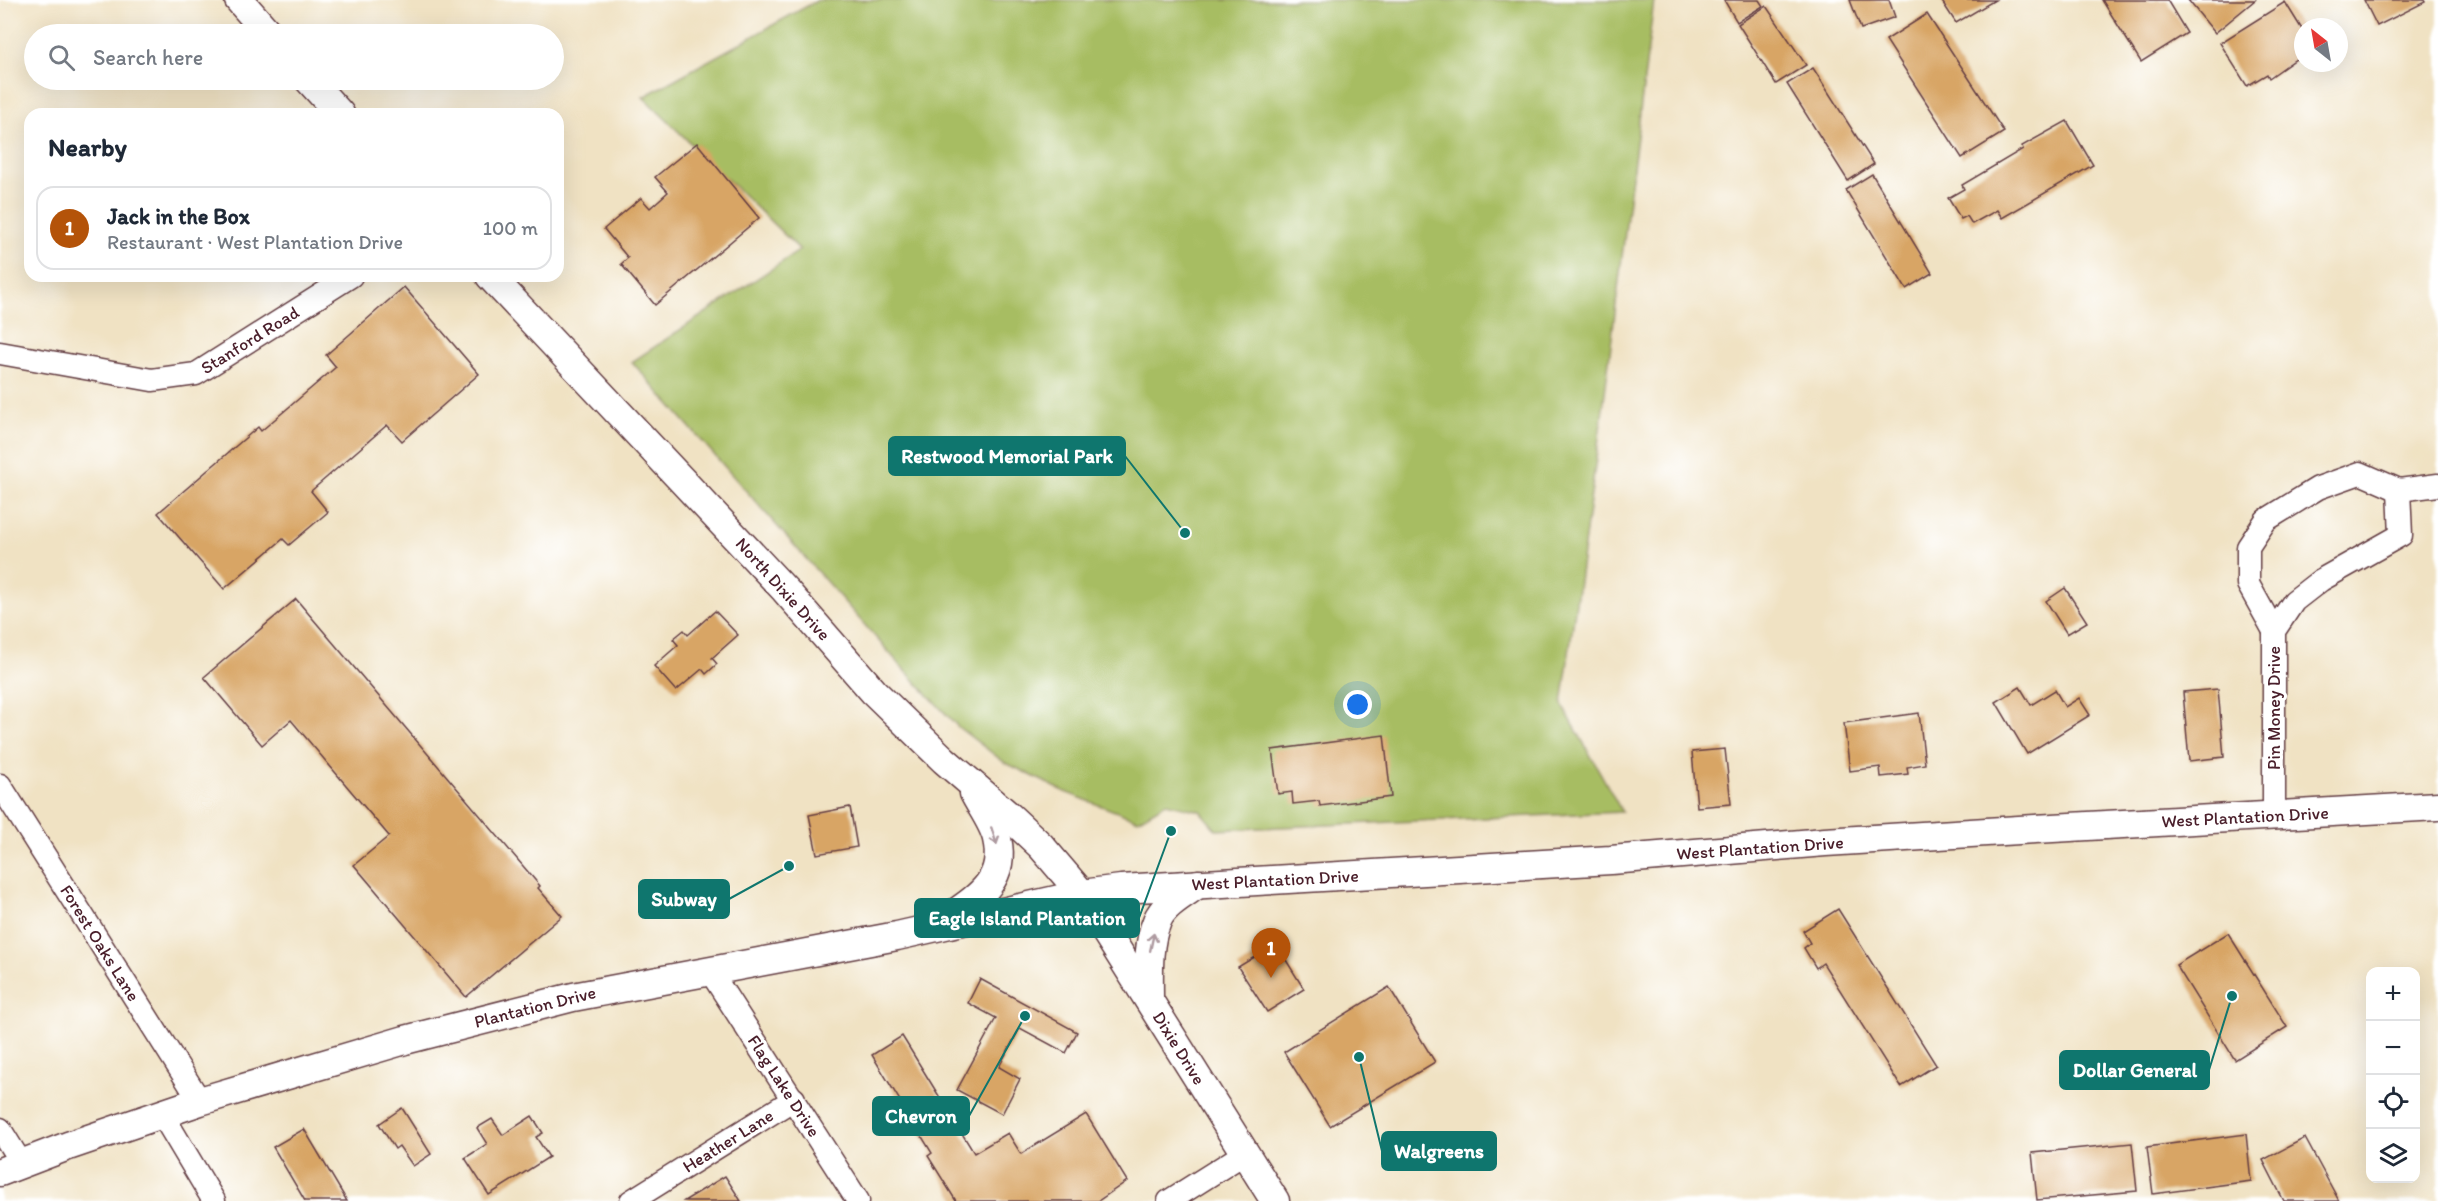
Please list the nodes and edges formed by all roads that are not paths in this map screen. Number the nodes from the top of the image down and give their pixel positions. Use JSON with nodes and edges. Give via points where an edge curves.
{"nodes":[{"id":1,"x":239,"y":0,"type":"edge"},
{"id":2,"x":260,"y":24,"type":"edge"},
{"id":3,"x":318,"y":90,"type":"edge"},
{"id":4,"x":335,"y":108,"type":"edge"},
{"id":5,"x":342,"y":282,"type":"edge"},
{"id":6,"x":496,"y":282,"type":"edge"},
{"id":7,"x":0,"y":353,"type":"edge"},
{"id":8,"x":2438,"y":485,"type":"edge"},
{"id":9,"x":2399,"y":490,"type":"junction"},
{"id":10,"x":2274,"y":631,"type":"junction"},
{"id":11,"x":969,"y":783,"type":"junction"},
{"id":12,"x":0,"y":785,"type":"edge"},
{"id":13,"x":2438,"y":806,"type":"edge"},
{"id":14,"x":2274,"y":815,"type":"junction"},
{"id":15,"x":1198,"y":884,"type":"junction"},
{"id":16,"x":1082,"y":894,"type":"junction"},
{"id":17,"x":933,"y":928,"type":"junction"},
{"id":18,"x":710,"y":971,"type":"junction"},
{"id":19,"x":1149,"y":1000,"type":"junction"},
{"id":20,"x":794,"y":1100,"type":"junction"},
{"id":21,"x":200,"y":1101,"type":"junction"},
{"id":22,"x":162,"y":1114,"type":"junction"},
{"id":23,"x":0,"y":1130,"type":"edge"},
{"id":24,"x":1245,"y":1153,"type":"junction"},
{"id":25,"x":10,"y":1168,"type":"edge"},
{"id":26,"x":214,"y":1201,"type":"edge"},
{"id":27,"x":631,"y":1201,"type":"edge"},
{"id":28,"x":858,"y":1201,"type":"edge"},
{"id":29,"x":1169,"y":1201,"type":"edge"},
{"id":30,"x":1275,"y":1201,"type":"edge"}],
"edges":[{"from":1,"to":2,"type":"main road"},
{"from":3,"to":4,"type":"main road"},
{"from":5,"to":7,"type":"street","name":"Stanford Road","via":[[196,374],[152,380]]},
{"from":6,"to":11,"type":"main road","name":"North Dixie Drive","via":[[785,590],[874,692]]},
{"from":8,"to":9,"type":"street"},
{"from":9,"to":10,"type":"street","name":"Pin Money Drive","via":[[2401,535],[2321,580],[2294,601]]},
{"from":9,"to":10,"type":"street","via":[[2360,474],[2318,488],[2266,520],[2248,547],[2248,584]]},
{"from":10,"to":14,"type":"street","name":"Pin Money Drive"},
{"from":11,"to":16,"type":"main road","name":"North Dixie Drive","via":[[1041,846]]},
{"from":11,"to":17,"type":"main road","one_way":true,"via":[[997,838],[998,872],[981,895]]},
{"from":12,"to":21,"type":"street","name":"Forest Oaks Lane"},
{"from":13,"to":14,"type":"main road","name":"West Plantation Drive"},
{"from":14,"to":15,"type":"main road","name":"West Plantation Drive"},
{"from":15,"to":16,"type":"main road","name":"West Plantation Drive"},
{"from":19,"to":15,"type":"main road","one_way":true,"via":[[1149,957],[1157,920],[1175,900]]},
{"from":16,"to":17,"type":"main road","name":"Plantation Drive"},
{"from":16,"to":19,"type":"main road","name":"Dixie Drive"},
{"from":17,"to":18,"type":"main road","name":"Plantation Drive"},
{"from":18,"to":20,"type":"street","name":"Flag Lake Drive"},
{"from":18,"to":21,"type":"main road","name":"Plantation Drive","via":[[573,996],[405,1040]]},
{"from":19,"to":24,"type":"main road","name":"Dixie Drive"},
{"from":20,"to":27,"type":"street","name":"Heather Lane"},
{"from":20,"to":28,"type":"street","name":"Flag Lake Drive"},
{"from":21,"to":22,"type":"main road","name":"Plantation Drive"},
{"from":22,"to":25,"type":"main road","name":"Plantation Drive"},
{"from":22,"to":26,"type":"street"},
{"from":23,"to":25,"type":"street"},
{"from":24,"to":29,"type":"street"},
{"from":24,"to":30,"type":"main road","name":"Dixie Drive"}]}
